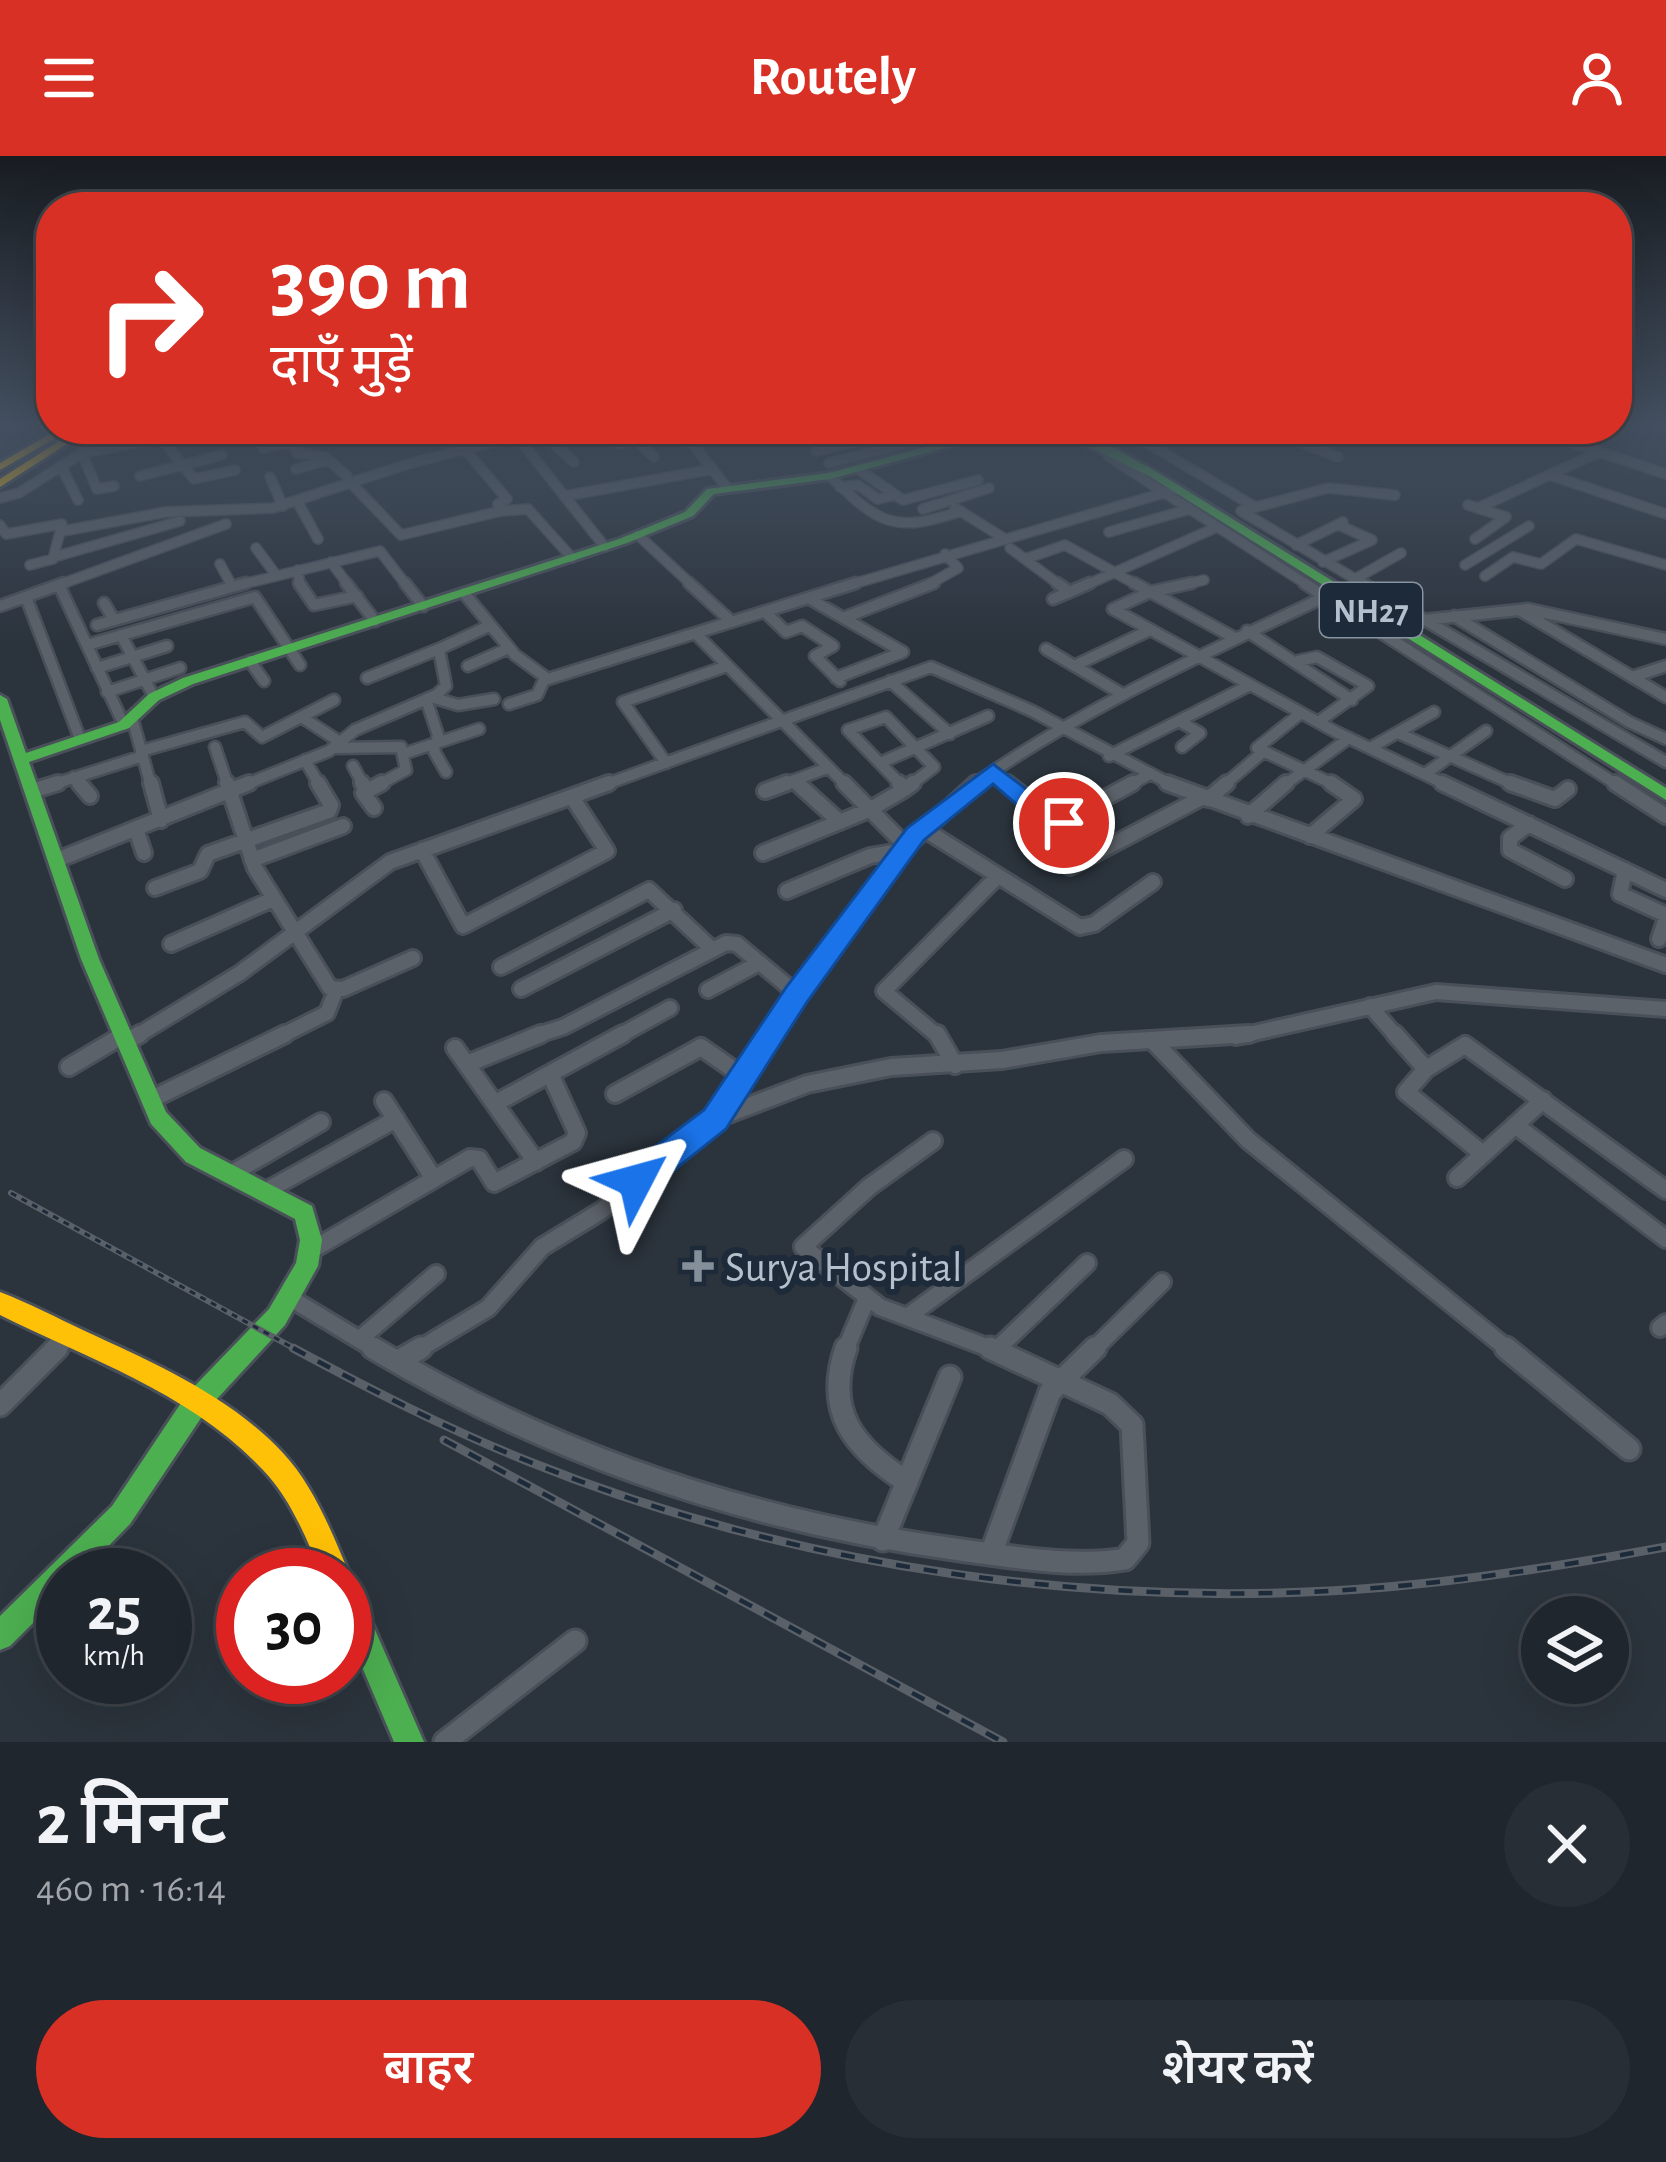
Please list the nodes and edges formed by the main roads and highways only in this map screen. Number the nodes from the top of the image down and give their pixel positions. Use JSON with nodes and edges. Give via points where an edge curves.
{"nodes":[{"id":1,"x":701,"y":498,"type":"edge"},
{"id":2,"x":1182,"y":498,"type":"edge"},
{"id":3,"x":1197,"y":498,"type":"edge"},
{"id":4,"x":0,"y":699,"type":"edge"},
{"id":5,"x":21,"y":760,"type":"junction"},
{"id":6,"x":1666,"y":782,"type":"edge"},
{"id":7,"x":1666,"y":795,"type":"edge"},
{"id":8,"x":0,"y":1304,"type":"edge"},
{"id":9,"x":196,"y":1402,"type":"junction"},
{"id":10,"x":324,"y":1548,"type":"edge"},
{"id":11,"x":0,"y":1636,"type":"edge"},
{"id":12,"x":372,"y":1656,"type":"edge"},
{"id":13,"x":409,"y":1742,"type":"edge"}],
"edges":[{"from":1,"to":5,"type":"main road","via":[[689,514],[638,535],[375,621],[294,657],[149,688],[128,723]]},
{"from":2,"to":7,"type":"main road","number":"NH27"},
{"from":3,"to":6,"type":"main road","number":"NH27"},
{"from":4,"to":5,"type":"main road"},
{"from":5,"to":9,"type":"main road","via":[[90,959],[158,1118],[182,1148],[304,1213],[310,1224],[310,1251],[290,1298]]},
{"from":8,"to":9,"type":"main road"},
{"from":9,"to":10,"type":"main road","via":[[275,1463]]},
{"from":9,"to":11,"type":"main road","via":[[135,1497]]},
{"from":12,"to":13,"type":"main road"}]}
